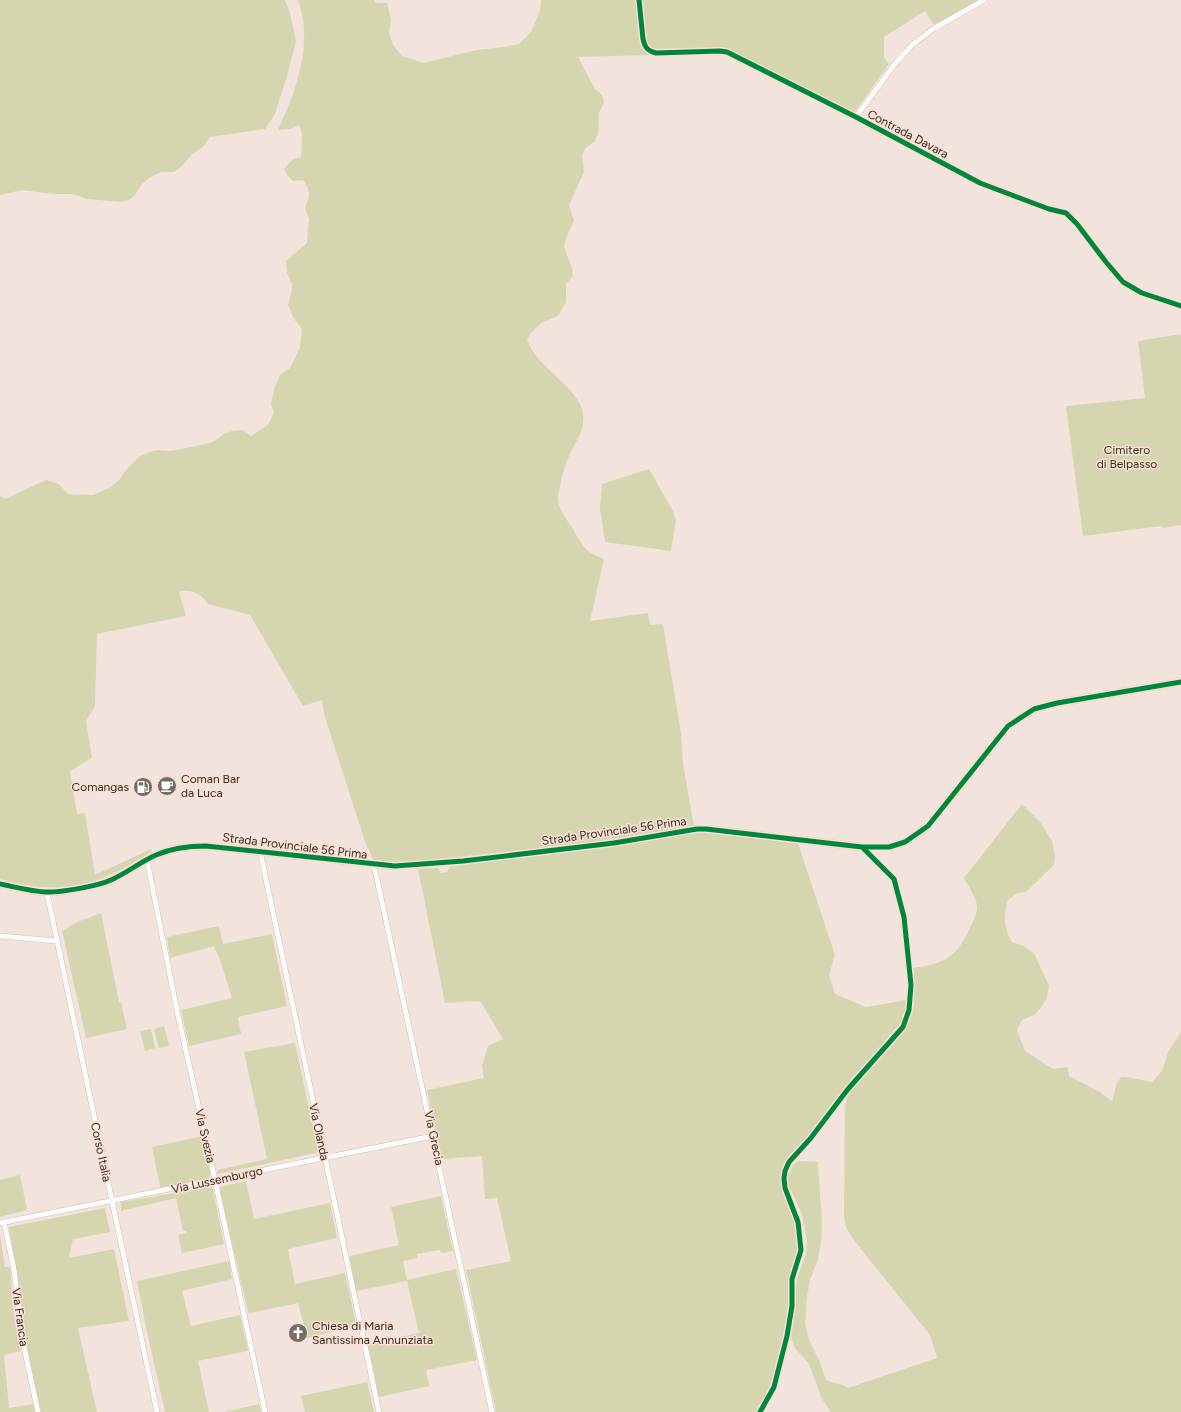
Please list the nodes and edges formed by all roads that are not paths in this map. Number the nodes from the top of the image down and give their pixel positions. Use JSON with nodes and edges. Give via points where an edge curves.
{"nodes":[{"id":1,"x":640,"y":0,"type":"edge"},
{"id":2,"x":984,"y":0,"type":"edge"},
{"id":3,"x":856,"y":117,"type":"junction"},
{"id":4,"x":1181,"y":306,"type":"edge"},
{"id":5,"x":1181,"y":682,"type":"edge"},
{"id":6,"x":862,"y":847,"type":"junction"},
{"id":7,"x":260,"y":852,"type":"junction"},
{"id":8,"x":147,"y":860,"type":"junction"},
{"id":9,"x":374,"y":865,"type":"junction"},
{"id":10,"x":0,"y":884,"type":"edge"},
{"id":11,"x":47,"y":892,"type":"junction"},
{"id":12,"x":0,"y":936,"type":"edge"},
{"id":13,"x":57,"y":941,"type":"junction"},
{"id":14,"x":433,"y":1136,"type":"junction"},
{"id":15,"x":324,"y":1157,"type":"junction"},
{"id":16,"x":215,"y":1180,"type":"junction"},
{"id":17,"x":112,"y":1201,"type":"junction"},
{"id":18,"x":2,"y":1222,"type":"edge"},
{"id":19,"x":38,"y":1412,"type":"edge"},
{"id":20,"x":157,"y":1412,"type":"edge"},
{"id":21,"x":265,"y":1412,"type":"edge"},
{"id":22,"x":379,"y":1412,"type":"edge"},
{"id":23,"x":492,"y":1412,"type":"edge"},
{"id":24,"x":760,"y":1412,"type":"edge"}],
"edges":[{"from":1,"to":3,"type":"street","name":"Contrada Davara","via":[[643,39],[647,49],[656,53],[728,52]]},
{"from":2,"to":3,"type":"street","via":[[933,29],[913,44],[894,65]]},
{"from":3,"to":4,"type":"street","name":"Contrada Davara","via":[[980,183],[1066,213],[1123,282],[1142,293]]},
{"from":5,"to":6,"type":"street","name":"Strada Provinciale 56 Prima","via":[[1034,709],[1008,726],[928,826],[905,842],[889,847]]},
{"from":6,"to":9,"type":"street","name":"Strada Provinciale 56 Prima","via":[[702,829],[614,843],[463,861]]},
{"from":6,"to":24,"type":"street","via":[[894,879],[904,917],[911,985],[909,1010],[903,1027],[848,1089],[789,1162],[785,1171],[785,1188],[798,1222],[801,1250],[792,1279],[792,1306],[787,1336],[774,1387]]},
{"from":7,"to":8,"type":"street","name":"Strada Provinciale 56 Prima","via":[[194,846],[165,852]]},
{"from":7,"to":9,"type":"street","name":"Strada Provinciale 56 Prima"},
{"from":7,"to":15,"type":"street","name":"Via Olanda"},
{"from":8,"to":11,"type":"street","name":"Strada Provinciale 56 Prima","via":[[110,881]]},
{"from":8,"to":16,"type":"street","name":"Via Svezia","via":[[177,1011]]},
{"from":9,"to":14,"type":"street","name":"Via Grecia"},
{"from":10,"to":11,"type":"street","name":"Strada Provinciale 56 Prima"},
{"from":11,"to":13,"type":"street","name":"Corso Italia"},
{"from":12,"to":13,"type":"street"},
{"from":13,"to":17,"type":"street","name":"Corso Italia"},
{"from":14,"to":15,"type":"street","name":"Via Lussemburgo"},
{"from":14,"to":23,"type":"street","name":"Via Grecia"},
{"from":15,"to":16,"type":"street","name":"Via Lussemburgo"},
{"from":15,"to":22,"type":"street","name":"Via Olanda"},
{"from":16,"to":17,"type":"street","name":"Via Lussemburgo"},
{"from":16,"to":21,"type":"street","name":"Via Svezia"},
{"from":17,"to":18,"type":"street","name":"Via Lussemburgo"},
{"from":17,"to":20,"type":"street","name":"Corso Italia"},
{"from":18,"to":19,"type":"street","name":"Via Francia","via":[[14,1270],[24,1347]]}]}
